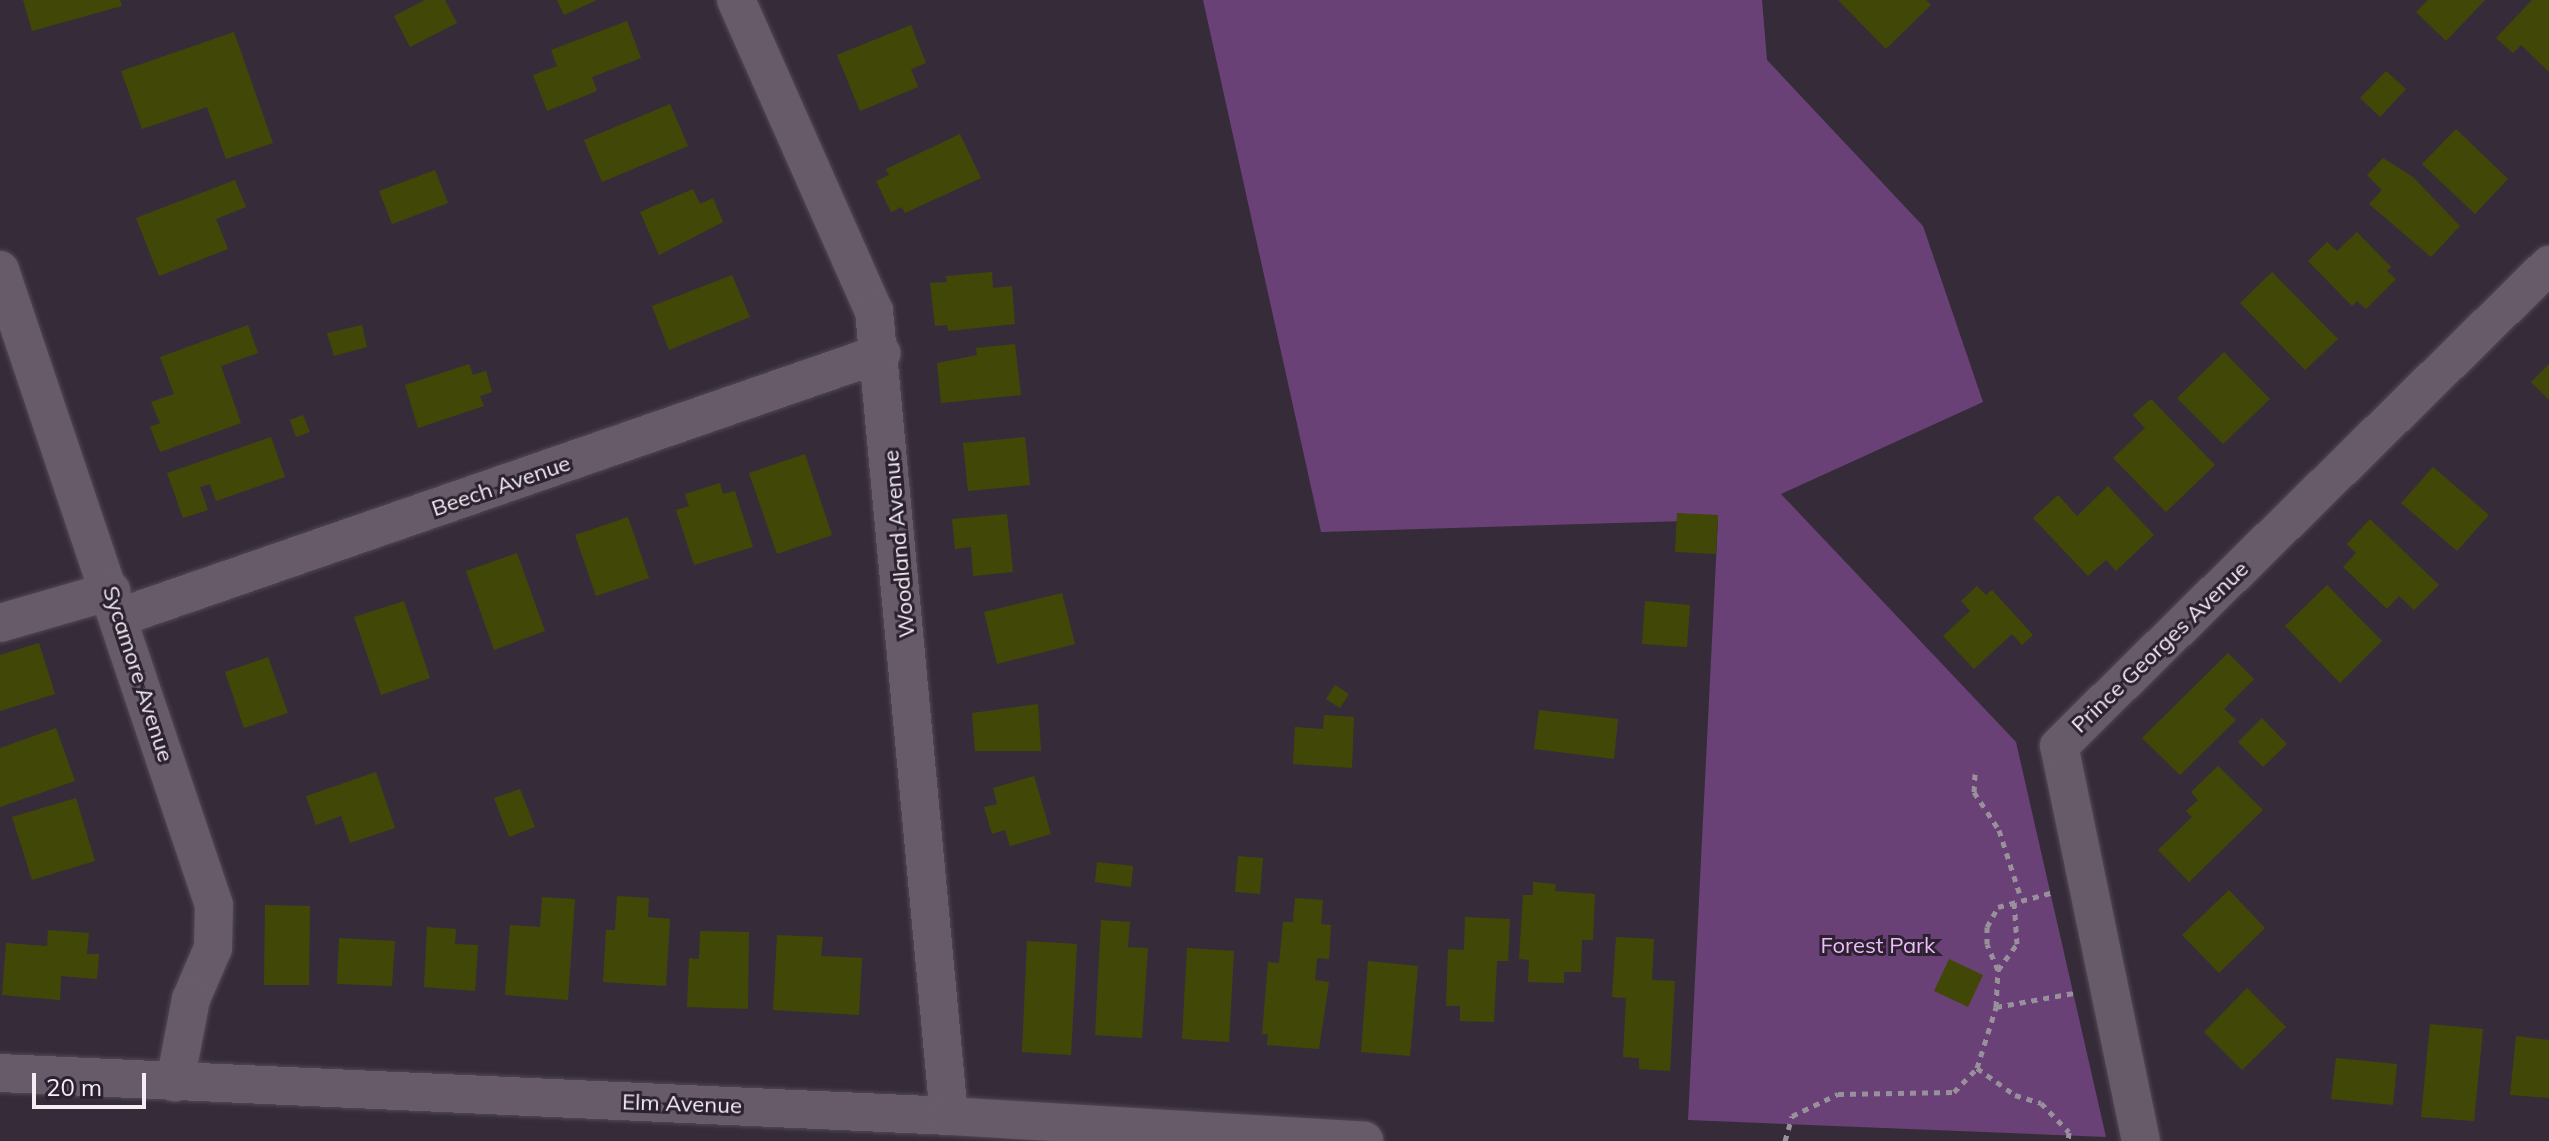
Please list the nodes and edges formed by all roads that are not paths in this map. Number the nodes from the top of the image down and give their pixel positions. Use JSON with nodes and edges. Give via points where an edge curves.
{"nodes":[{"id":1,"x":736,"y":0,"type":"edge"},
{"id":2,"x":2549,"y":265,"type":"edge"},
{"id":3,"x":0,"y":270,"type":"edge"},
{"id":4,"x":882,"y":353,"type":"junction"},
{"id":5,"x":116,"y":604,"type":"junction"},
{"id":6,"x":0,"y":623,"type":"edge"},
{"id":7,"x":0,"y":1073,"type":"edge"},
{"id":8,"x":175,"y":1082,"type":"junction"},
{"id":9,"x":949,"y":1116,"type":"junction"},
{"id":10,"x":1028,"y":1132,"type":"edge"},
{"id":11,"x":1364,"y":1141,"type":"edge"},
{"id":12,"x":2141,"y":1141,"type":"edge"}],
"edges":[{"from":1,"to":4,"type":"street","name":"Woodland Avenue","via":[[874,311]]},
{"from":2,"to":12,"type":"street","name":"Prince Georges Avenue","via":[[2059,746]]},
{"from":3,"to":5,"type":"street","name":"Sycamore Avenue"},
{"from":4,"to":5,"type":"street","name":"Beech Avenue"},
{"from":4,"to":9,"type":"street","name":"Woodland Avenue"},
{"from":5,"to":6,"type":"street","name":"Beech Avenue"},
{"from":5,"to":8,"type":"street","name":"Sycamore Avenue","via":[[214,905],[213,948],[191,999]]},
{"from":7,"to":8,"type":"street","name":"Elm Avenue"},
{"from":8,"to":9,"type":"street","name":"Elm Avenue"},
{"from":9,"to":10,"type":"street","name":"Elm Avenue"},
{"from":10,"to":11,"type":"street","name":"Elm Avenue"}]}
